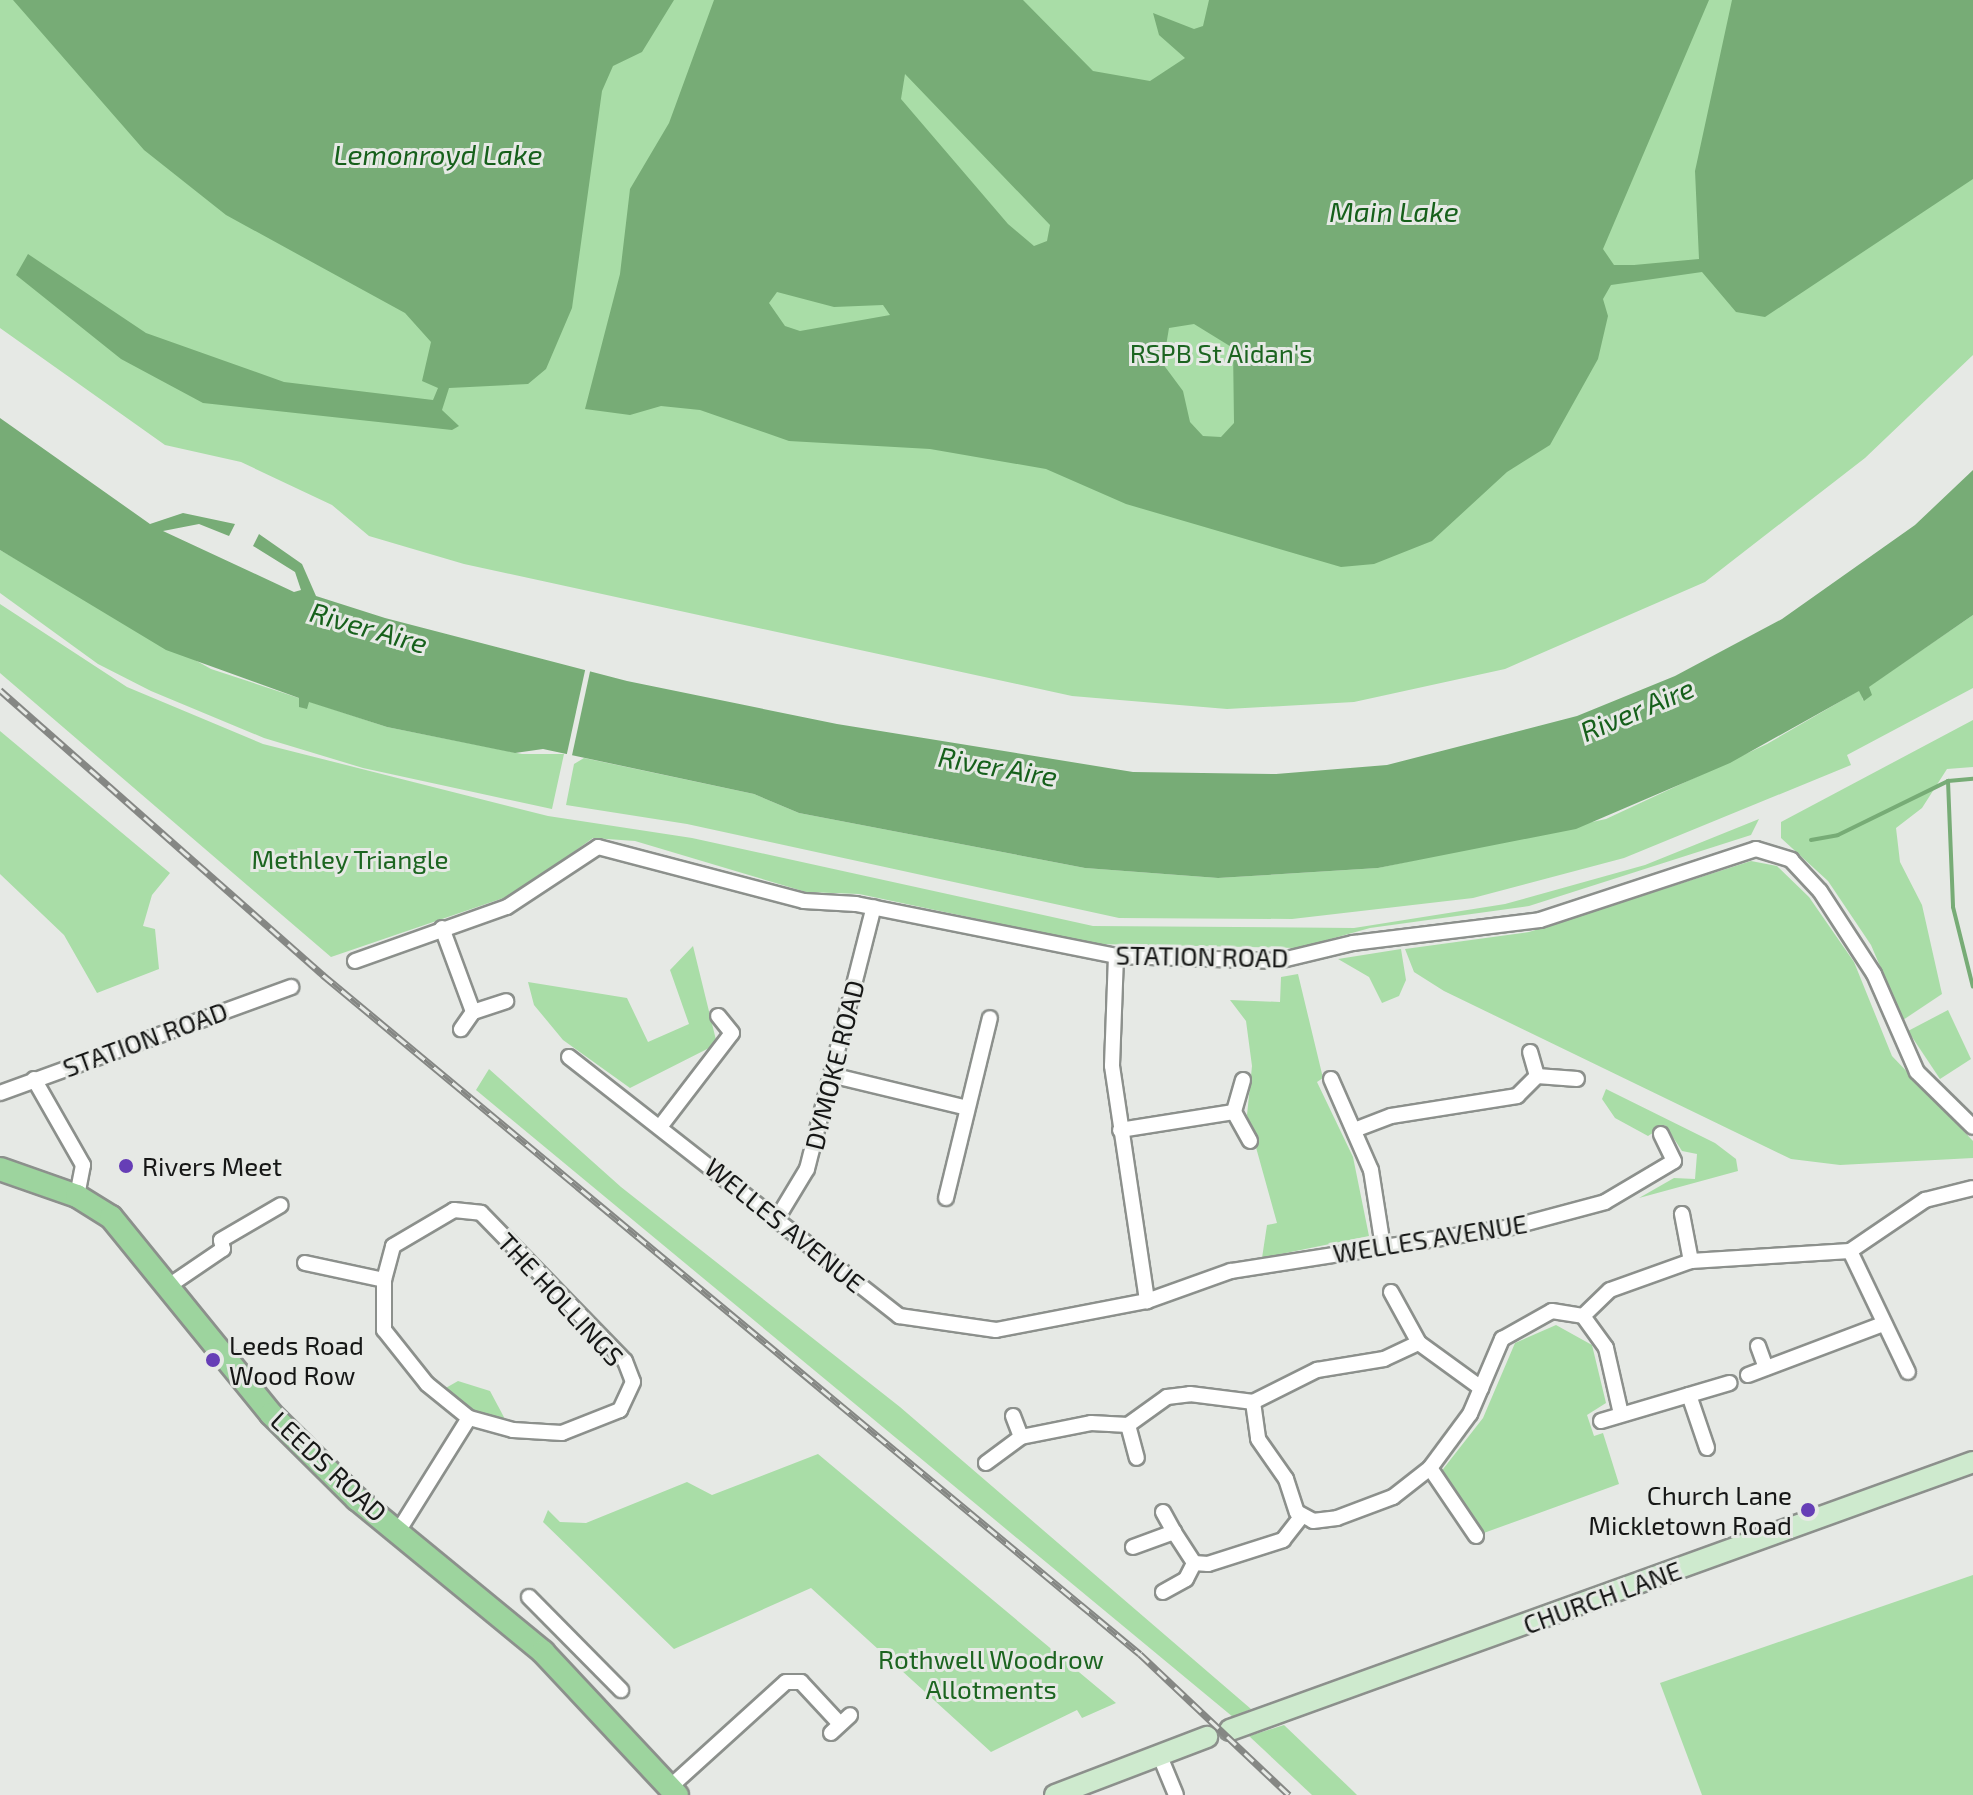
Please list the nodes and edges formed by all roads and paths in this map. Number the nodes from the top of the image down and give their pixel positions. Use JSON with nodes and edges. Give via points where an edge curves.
{"nodes":[{"id":1,"x":874,"y":907,"type":"junction"},
{"id":2,"x":442,"y":928,"type":"junction"},
{"id":3,"x":1116,"y":956,"type":"junction"},
{"id":4,"x":355,"y":961,"type":"dead end"},
{"id":5,"x":291,"y":987,"type":"dead end"},
{"id":6,"x":506,"y":1001,"type":"dead end"},
{"id":7,"x":473,"y":1012,"type":"junction"},
{"id":8,"x":718,"y":1016,"type":"dead end"},
{"id":9,"x":990,"y":1018,"type":"dead end"},
{"id":10,"x":461,"y":1029,"type":"dead end"},
{"id":11,"x":1530,"y":1052,"type":"dead end"},
{"id":12,"x":569,"y":1057,"type":"dead end"},
{"id":13,"x":831,"y":1075,"type":"junction"},
{"id":14,"x":1537,"y":1076,"type":"junction"},
{"id":15,"x":34,"y":1079,"type":"junction"},
{"id":16,"x":1331,"y":1079,"type":"dead end"},
{"id":17,"x":1577,"y":1079,"type":"dead end"},
{"id":18,"x":1243,"y":1080,"type":"dead end"},
{"id":19,"x":0,"y":1093,"type":"edge"},
{"id":20,"x":967,"y":1108,"type":"junction"},
{"id":21,"x":1234,"y":1112,"type":"junction"},
{"id":22,"x":663,"y":1123,"type":"junction"},
{"id":23,"x":1973,"y":1127,"type":"edge"},
{"id":24,"x":1357,"y":1129,"type":"junction"},
{"id":25,"x":1120,"y":1130,"type":"junction"},
{"id":26,"x":1661,"y":1134,"type":"dead end"},
{"id":27,"x":1250,"y":1141,"type":"dead end"},
{"id":28,"x":0,"y":1169,"type":"edge"},
{"id":29,"x":1973,"y":1188,"type":"edge"},
{"id":30,"x":77,"y":1196,"type":"junction"},
{"id":31,"x":946,"y":1198,"type":"dead end"},
{"id":32,"x":281,"y":1205,"type":"dead end"},
{"id":33,"x":1682,"y":1214,"type":"dead end"},
{"id":34,"x":778,"y":1217,"type":"junction"},
{"id":35,"x":1383,"y":1247,"type":"junction"},
{"id":36,"x":1850,"y":1251,"type":"junction"},
{"id":37,"x":1691,"y":1261,"type":"junction"},
{"id":38,"x":305,"y":1263,"type":"dead end"},
{"id":39,"x":384,"y":1280,"type":"junction"},
{"id":40,"x":170,"y":1285,"type":"junction"},
{"id":41,"x":1391,"y":1292,"type":"dead end"},
{"id":42,"x":1147,"y":1301,"type":"junction"},
{"id":43,"x":1583,"y":1316,"type":"junction"},
{"id":44,"x":1883,"y":1324,"type":"junction"},
{"id":45,"x":1419,"y":1343,"type":"junction"},
{"id":46,"x":1758,"y":1346,"type":"dead end"},
{"id":47,"x":1766,"y":1368,"type":"junction"},
{"id":48,"x":1908,"y":1372,"type":"dead end"},
{"id":49,"x":1748,"y":1375,"type":"dead end"},
{"id":50,"x":1729,"y":1383,"type":"dead end"},
{"id":51,"x":1481,"y":1388,"type":"junction"},
{"id":52,"x":1689,"y":1395,"type":"junction"},
{"id":53,"x":1253,"y":1402,"type":"junction"},
{"id":54,"x":1621,"y":1414,"type":"junction"},
{"id":55,"x":1013,"y":1416,"type":"dead end"},
{"id":56,"x":469,"y":1418,"type":"junction"},
{"id":57,"x":1601,"y":1421,"type":"dead end"},
{"id":58,"x":1128,"y":1425,"type":"junction"},
{"id":59,"x":1021,"y":1437,"type":"junction"},
{"id":60,"x":1707,"y":1448,"type":"dead end"},
{"id":61,"x":1137,"y":1458,"type":"dead end"},
{"id":62,"x":1973,"y":1462,"type":"edge"},
{"id":63,"x":986,"y":1463,"type":"dead end"},
{"id":64,"x":1430,"y":1468,"type":"junction"},
{"id":65,"x":1163,"y":1512,"type":"dead end"},
{"id":66,"x":1301,"y":1517,"type":"junction"},
{"id":67,"x":399,"y":1530,"type":"junction"},
{"id":68,"x":1174,"y":1532,"type":"junction"},
{"id":69,"x":1476,"y":1536,"type":"dead end"},
{"id":70,"x":1133,"y":1547,"type":"dead end"},
{"id":71,"x":1194,"y":1563,"type":"junction"},
{"id":72,"x":1163,"y":1592,"type":"dead end"},
{"id":73,"x":529,"y":1597,"type":"dead end"},
{"id":74,"x":581,"y":1649,"type":"junction"},
{"id":75,"x":561,"y":1671,"type":"junction"},
{"id":76,"x":621,"y":1690,"type":"dead end"},
{"id":77,"x":840,"y":1724,"type":"dead end"},
{"id":78,"x":1230,"y":1730,"type":"dead end"},
{"id":79,"x":1207,"y":1737,"type":"dead end"},
{"id":80,"x":1159,"y":1754,"type":"junction"},
{"id":81,"x":674,"y":1791,"type":"edge"},
{"id":82,"x":1067,"y":1793,"type":"edge"},
{"id":83,"x":1176,"y":1795,"type":"edge"}],
"edges":[{"from":1,"to":2,"type":"street","name":"STATION ROAD","via":[[804,901],[598,847],[507,907]]},
{"from":1,"to":3,"type":"street","name":"STATION ROAD"},
{"from":1,"to":13,"type":"street","name":"DYMOKE ROAD"},
{"from":2,"to":4,"type":"street","name":"STATION ROAD"},
{"from":2,"to":7,"type":"street"},
{"from":3,"to":23,"type":"street","name":"STATION ROAD","via":[[1296,960],[1353,943],[1510,927],[1735,851],[1770,851],[1800,867],[1820,891],[1874,974],[1917,1072]]},
{"from":3,"to":25,"type":"street","via":[[1108,1020]]},
{"from":5,"to":15,"type":"street","name":"STATION ROAD"},
{"from":6,"to":7,"type":"street"},
{"from":7,"to":10,"type":"street"},
{"from":8,"to":22,"type":"street","via":[[732,1033]]},
{"from":9,"to":20,"type":"street"},
{"from":11,"to":14,"type":"street"},
{"from":12,"to":22,"type":"street","name":"WELLES AVENUE"},
{"from":13,"to":20,"type":"street"},
{"from":13,"to":34,"type":"street","name":"DYMOKE ROAD","via":[[807,1169]]},
{"from":14,"to":17,"type":"street"},
{"from":14,"to":24,"type":"street","via":[[1517,1096],[1391,1116]]},
{"from":15,"to":19,"type":"street","name":"STATION ROAD"},
{"from":15,"to":30,"type":"street","via":[[83,1165]]},
{"from":16,"to":24,"type":"street"},
{"from":18,"to":21,"type":"street"},
{"from":20,"to":31,"type":"street"},
{"from":21,"to":25,"type":"street"},
{"from":21,"to":27,"type":"street"},
{"from":22,"to":34,"type":"street","name":"WELLES AVENUE"},
{"from":24,"to":35,"type":"street"},
{"from":25,"to":42,"type":"street"},
{"from":26,"to":35,"type":"street","name":"WELLES AVENUE","via":[[1674,1161],[1605,1202],[1512,1227]]},
{"from":28,"to":30,"type":"main road","name":"LEEDS ROAD"},
{"from":29,"to":36,"type":"street","via":[[1925,1200]]},
{"from":30,"to":40,"type":"main road","name":"LEEDS ROAD","via":[[111,1217]]},
{"from":32,"to":40,"type":"street","via":[[221,1240],[223,1249]]},
{"from":33,"to":37,"type":"street"},
{"from":34,"to":42,"type":"street","name":"WELLES AVENUE","via":[[899,1316],[927,1324],[996,1330]]},
{"from":35,"to":42,"type":"street","name":"WELLES AVENUE","via":[[1231,1271]]},
{"from":36,"to":37,"type":"street"},
{"from":36,"to":44,"type":"street"},
{"from":37,"to":43,"type":"street","via":[[1610,1290]]},
{"from":38,"to":39,"type":"street"},
{"from":39,"to":56,"type":"street","name":"THE HOLLINGS","via":[[384,1330],[433,1391]]},
{"from":39,"to":56,"type":"street","name":"THE HOLLINGS","via":[[393,1246],[419,1225],[454,1210],[481,1213],[625,1361],[633,1382],[620,1410],[562,1433]]},
{"from":40,"to":67,"type":"main road","name":"LEEDS ROAD","via":[[271,1414],[357,1499]]},
{"from":41,"to":45,"type":"street"},
{"from":43,"to":51,"type":"street","via":[[1552,1311],[1525,1322],[1502,1339]]},
{"from":43,"to":54,"type":"street","via":[[1606,1348]]},
{"from":44,"to":47,"type":"street"},
{"from":44,"to":48,"type":"street"},
{"from":45,"to":51,"type":"street"},
{"from":45,"to":53,"type":"street","via":[[1384,1359],[1317,1370]]},
{"from":46,"to":47,"type":"street"},
{"from":47,"to":49,"type":"street"},
{"from":50,"to":52,"type":"street"},
{"from":51,"to":64,"type":"street"},
{"from":52,"to":54,"type":"street"},
{"from":52,"to":60,"type":"street"},
{"from":53,"to":58,"type":"street","via":[[1167,1397]]},
{"from":53,"to":66,"type":"street","via":[[1258,1439],[1286,1479]]},
{"from":54,"to":57,"type":"street"},
{"from":55,"to":59,"type":"street"},
{"from":56,"to":67,"type":"street"},
{"from":58,"to":59,"type":"street","via":[[1091,1423]]},
{"from":58,"to":61,"type":"street"},
{"from":59,"to":63,"type":"street"},
{"from":62,"to":78,"type":"street","name":"CHURCH LANE"},
{"from":64,"to":66,"type":"street","via":[[1366,1509]]},
{"from":64,"to":69,"type":"street"},
{"from":65,"to":68,"type":"street"},
{"from":66,"to":71,"type":"street","via":[[1283,1540]]},
{"from":67,"to":75,"type":"main road","name":"LEEDS ROAD"},
{"from":68,"to":70,"type":"street"},
{"from":68,"to":71,"type":"street"},
{"from":71,"to":72,"type":"street","via":[[1186,1579]]},
{"from":73,"to":74,"type":"street"},
{"from":74,"to":75,"type":"street"},
{"from":74,"to":76,"type":"street"},
{"from":75,"to":81,"type":"main road","name":"LEEDS ROAD"},
{"from":77,"to":81,"type":"street","via":[[801,1682],[786,1682]]},
{"from":79,"to":80,"type":"street"},
{"from":80,"to":82,"type":"street"},
{"from":80,"to":83,"type":"street"}]}
